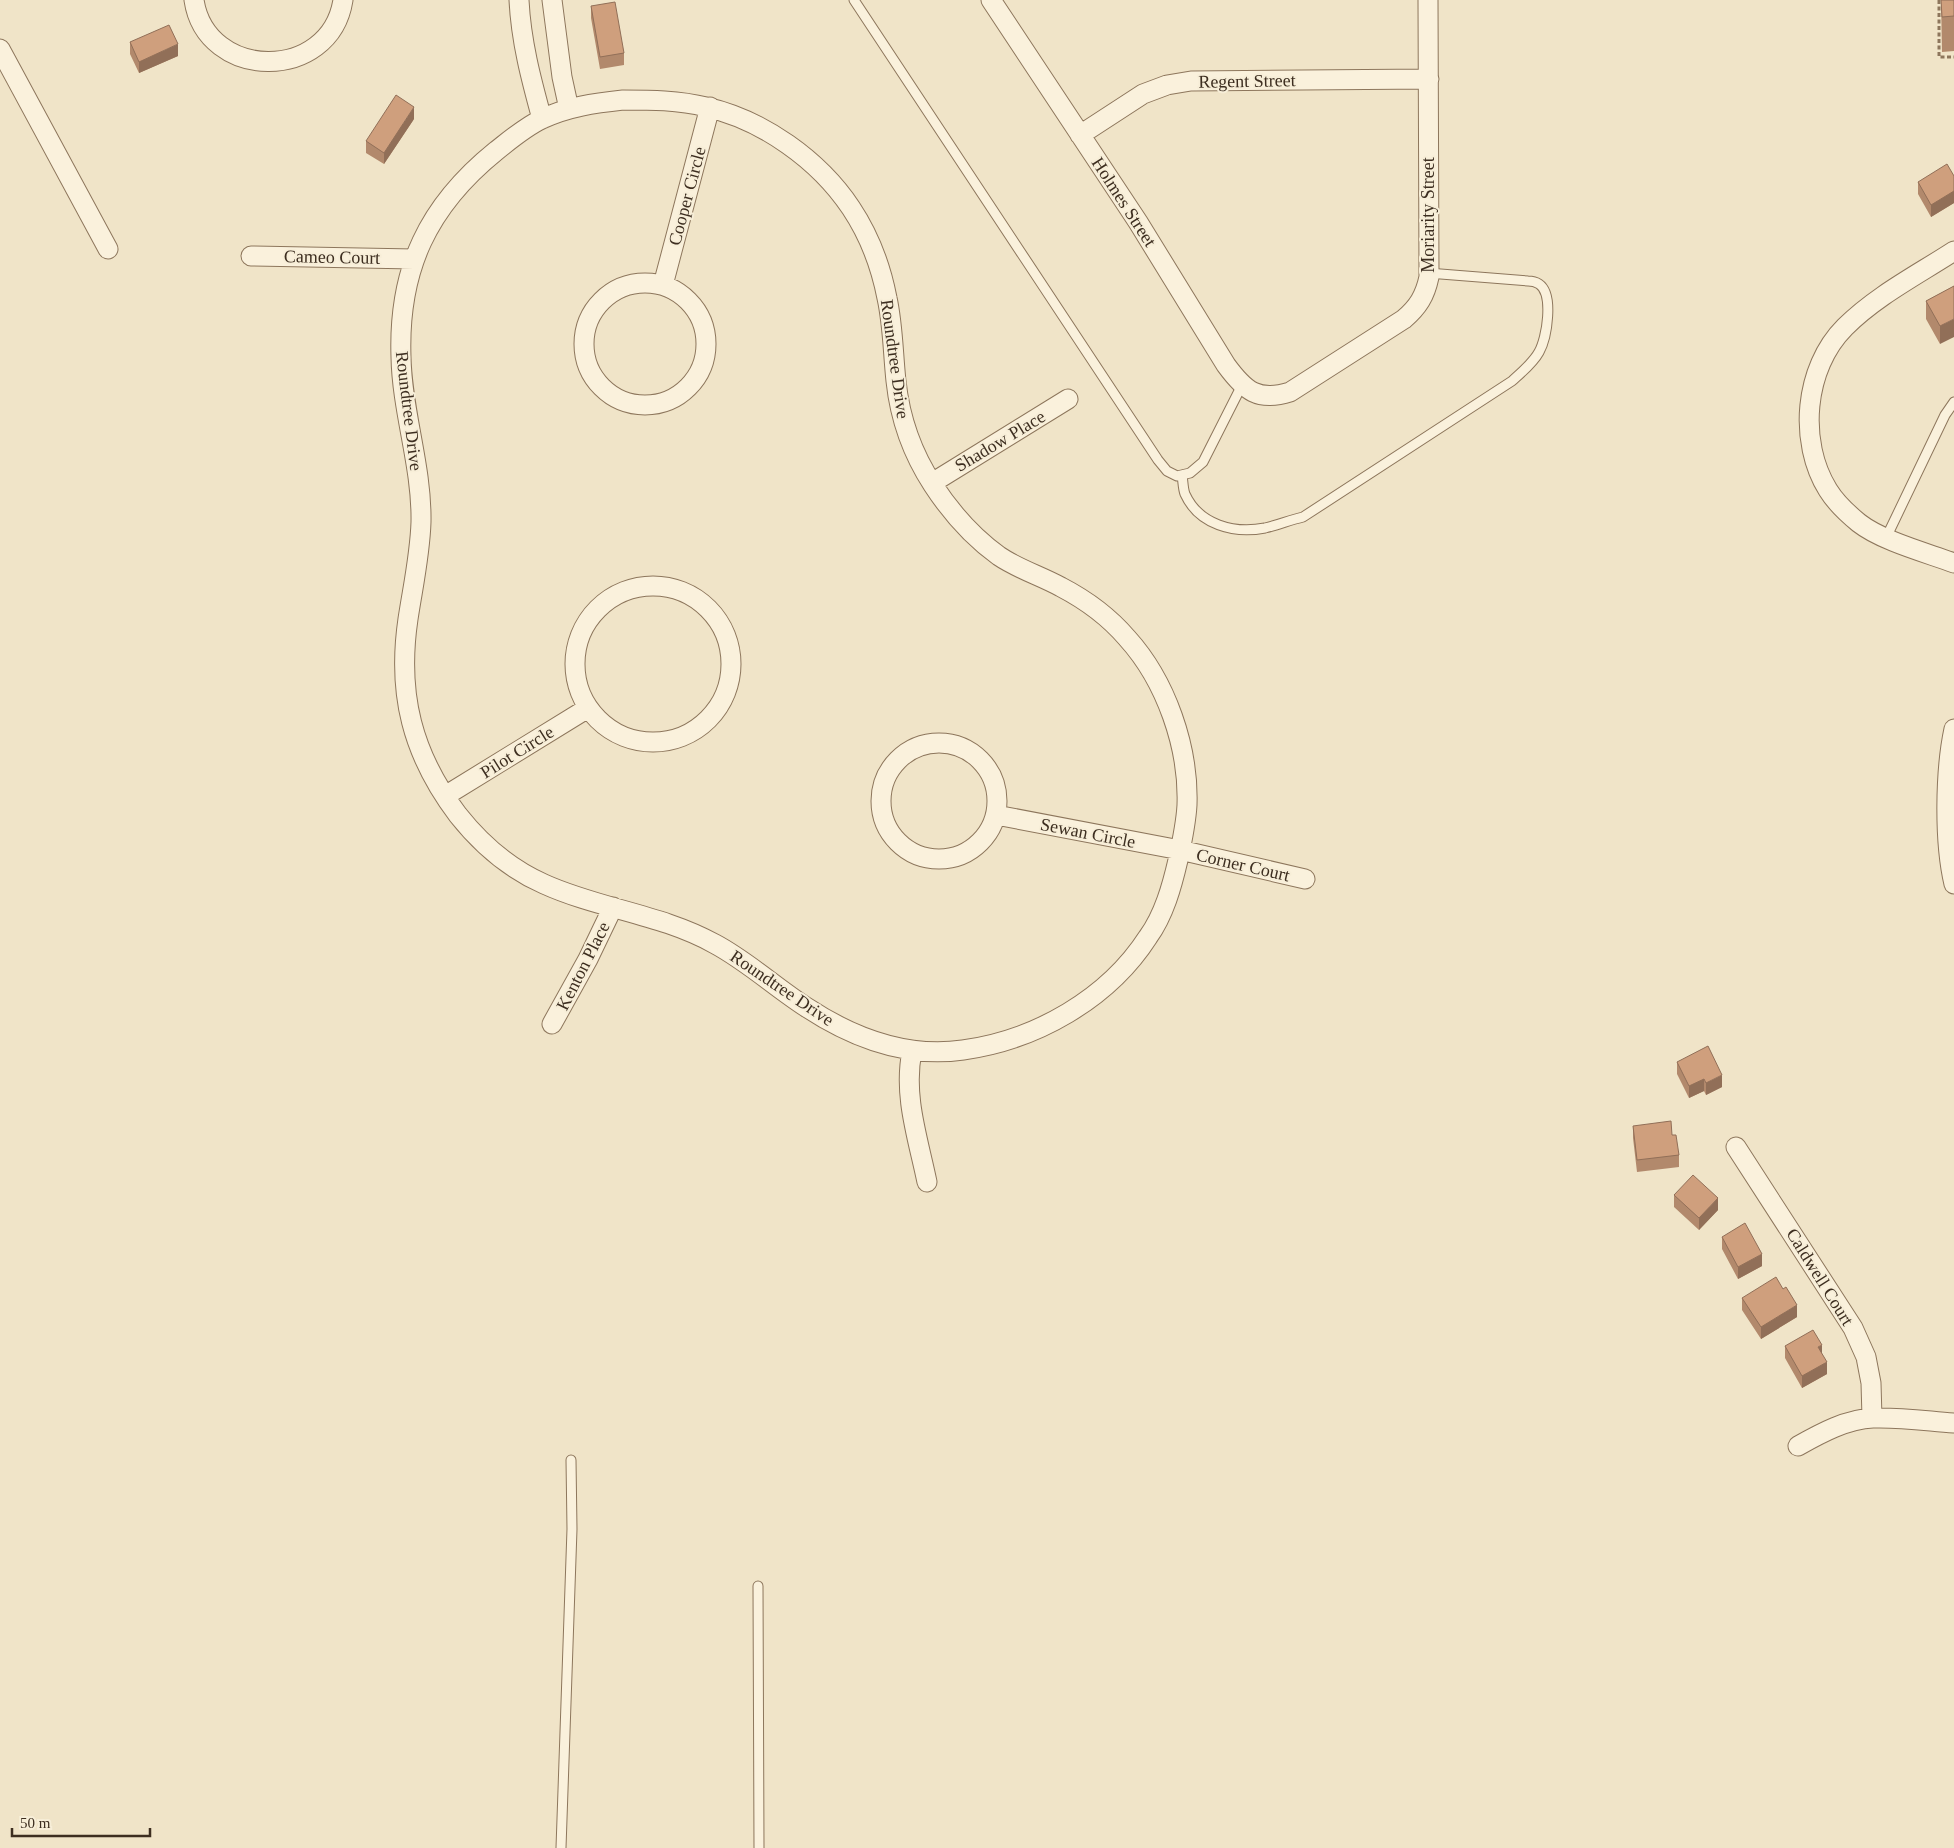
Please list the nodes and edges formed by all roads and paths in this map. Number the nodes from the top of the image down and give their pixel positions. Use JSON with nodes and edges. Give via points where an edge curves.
{"nodes":[{"id":1,"x":194,"y":0,"type":"edge"},
{"id":2,"x":343,"y":0,"type":"edge"},
{"id":3,"x":519,"y":0,"type":"edge"},
{"id":4,"x":552,"y":0,"type":"edge"},
{"id":5,"x":854,"y":0,"type":"edge"},
{"id":6,"x":990,"y":0,"type":"edge"},
{"id":7,"x":1428,"y":0,"type":"edge"},
{"id":8,"x":1939,"y":0,"type":"edge"},
{"id":9,"x":0,"y":49,"type":"edge"},
{"id":10,"x":1954,"y":57,"type":"edge"},
{"id":11,"x":1429,"y":79,"type":"junction"},
{"id":12,"x":710,"y":107,"type":"junction"},
{"id":13,"x":569,"y":109,"type":"junction"},
{"id":14,"x":542,"y":119,"type":"junction"},
{"id":15,"x":1080,"y":135,"type":"junction"},
{"id":16,"x":108,"y":249,"type":"dead end"},
{"id":17,"x":1954,"y":251,"type":"edge"},
{"id":18,"x":251,"y":256,"type":"dead end"},
{"id":19,"x":414,"y":259,"type":"junction"},
{"id":20,"x":1428,"y":272,"type":"junction"},
{"id":21,"x":663,"y":285,"type":"junction"},
{"id":22,"x":1242,"y":384,"type":"junction"},
{"id":23,"x":1263,"y":396,"type":"joint"},
{"id":24,"x":1068,"y":399,"type":"dead end"},
{"id":25,"x":1954,"y":402,"type":"edge"},
{"id":26,"x":1182,"y":475,"type":"junction"},
{"id":27,"x":932,"y":483,"type":"junction"},
{"id":28,"x":1886,"y":538,"type":"junction"},
{"id":29,"x":1954,"y":563,"type":"edge"},
{"id":30,"x":588,"y":708,"type":"junction"},
{"id":31,"x":1954,"y":729,"type":"edge"},
{"id":32,"x":445,"y":796,"type":"junction"},
{"id":33,"x":996,"y":815,"type":"junction"},
{"id":34,"x":1180,"y":850,"type":"junction"},
{"id":35,"x":1305,"y":879,"type":"dead end"},
{"id":36,"x":1954,"y":884,"type":"edge"},
{"id":37,"x":613,"y":907,"type":"junction"},
{"id":38,"x":552,"y":1024,"type":"dead end"},
{"id":39,"x":912,"y":1051,"type":"junction"},
{"id":40,"x":1736,"y":1147,"type":"dead end"},
{"id":41,"x":927,"y":1182,"type":"dead end"},
{"id":42,"x":1872,"y":1418,"type":"junction"},
{"id":43,"x":1954,"y":1423,"type":"edge"},
{"id":44,"x":1798,"y":1446,"type":"dead end"},
{"id":45,"x":571,"y":1460,"type":"dead end"},
{"id":46,"x":758,"y":1586,"type":"dead end"},
{"id":47,"x":561,"y":1848,"type":"edge"},
{"id":48,"x":759,"y":1848,"type":"edge"}],
"edges":[{"from":1,"to":2,"type":"street","via":[[198,20],[216,43],[244,58],[274,62],[288,61],[319,45],[334,25]]},
{"from":3,"to":14,"type":"street","via":[[527,64]]},
{"from":4,"to":13,"type":"street"},
{"from":5,"to":26,"type":"lane","via":[[1158,460],[1168,471]]},
{"from":6,"to":15,"type":"street","name":"Holmes Street"},
{"from":7,"to":11,"type":"street","name":"Moriarity Street"},
{"from":8,"to":10,"type":"path","via":[[1939,57]]},
{"from":9,"to":16,"type":"street"},
{"from":11,"to":15,"type":"street","name":"Regent Street","via":[[1183,82],[1142,94]]},
{"from":11,"to":20,"type":"street","name":"Moriarity Street"},
{"from":12,"to":13,"type":"street","name":"Roundtree Drive","via":[[681,102],[623,100]]},
{"from":12,"to":21,"type":"street","name":"Cooper Circle"},
{"from":12,"to":27,"type":"street","name":"Roundtree Drive","via":[[772,133],[834,185],[849,204],[873,251],[887,295],[903,423]]},
{"from":13,"to":14,"type":"street","name":"Roundtree Drive"},
{"from":14,"to":19,"type":"street","name":"Roundtree Drive","via":[[506,143],[468,177],[424,234]]},
{"from":15,"to":22,"type":"street","name":"Holmes Street","via":[[1138,222],[1226,366]]},
{"from":17,"to":28,"type":"street","via":[[1888,293],[1844,328],[1824,356],[1815,379],[1809,408],[1810,438],[1818,470],[1843,509],[1861,525]]},
{"from":18,"to":19,"type":"street","name":"Cameo Court"},
{"from":19,"to":32,"type":"street","name":"Roundtree Drive","via":[[404,305],[401,362],[421,517],[406,636],[405,686],[413,731]]},
{"from":20,"to":23,"type":"street","name":"Moriarity Street","via":[[1425,293],[1404,319],[1290,392]]},
{"from":20,"to":26,"type":"lane","via":[[1528,280],[1539,284],[1545,291],[1548,303],[1546,334],[1539,352],[1512,381],[1303,516],[1281,523],[1263,528],[1219,527],[1192,506],[1184,493]]},
{"from":21,"to":21,"type":"street","via":[[642,283],[622,287],[604,298],[592,314],[585,334],[584,354],[591,374],[604,390],[622,401],[641,406],[661,404],[679,396],[694,382],[704,365],[707,345],[704,326],[695,308],[681,294]]},
{"from":22,"to":23,"type":"street","name":"Holmes Street"},
{"from":22,"to":26,"type":"lane","via":[[1203,462],[1190,473]]},
{"from":24,"to":27,"type":"street","name":"Shadow Place"},
{"from":25,"to":28,"type":"lane"},
{"from":27,"to":34,"type":"street","name":"Roundtree Drive","via":[[966,525],[997,554],[1083,600],[1119,629],[1138,652],[1164,697],[1184,764],[1187,804]]},
{"from":28,"to":29,"type":"street"},
{"from":30,"to":30,"type":"street","via":[[606,727],[630,739],[656,742],[681,736],[704,723],[720,703],[730,678],[730,652],[722,627],[706,607],[686,593],[661,586],[636,588],[612,597],[592,614],[580,635],[574,660],[577,685]]},
{"from":30,"to":32,"type":"street","name":"Pilot Circle"},
{"from":31,"to":36,"type":"street","via":[[1948,781],[1948,830]]},
{"from":32,"to":37,"type":"street","name":"Roundtree Drive","via":[[472,832],[511,866],[549,886]]},
{"from":33,"to":33,"type":"street","via":[[998,796],[982,761],[966,750],[948,744],[929,744],[910,750],[895,762],[885,778],[880,797],[882,816],[890,834],[904,848],[920,857],[940,860],[959,856],[976,847],[989,833]]},
{"from":33,"to":34,"type":"street","name":"Sewan Circle"},
{"from":34,"to":35,"type":"street","name":"Corner Court"},
{"from":34,"to":39,"type":"street","name":"Roundtree Drive","via":[[1167,898],[1148,938],[1132,959],[1095,995],[1048,1024],[992,1045],[939,1052]]},
{"from":37,"to":38,"type":"street","name":"Kenton Place"},
{"from":37,"to":39,"type":"street","name":"Roundtree Drive","via":[[694,933],[742,960],[804,1006],[833,1023],[865,1038]]},
{"from":39,"to":41,"type":"street","via":[[908,1066],[908,1095]]},
{"from":40,"to":42,"type":"street","name":"Caldwell Court","via":[[1853,1328],[1866,1357]]},
{"from":42,"to":43,"type":"street"},
{"from":42,"to":44,"type":"street","via":[[1821,1432]]},
{"from":45,"to":47,"type":"lane","via":[[572,1529]]},
{"from":46,"to":48,"type":"lane"}]}
